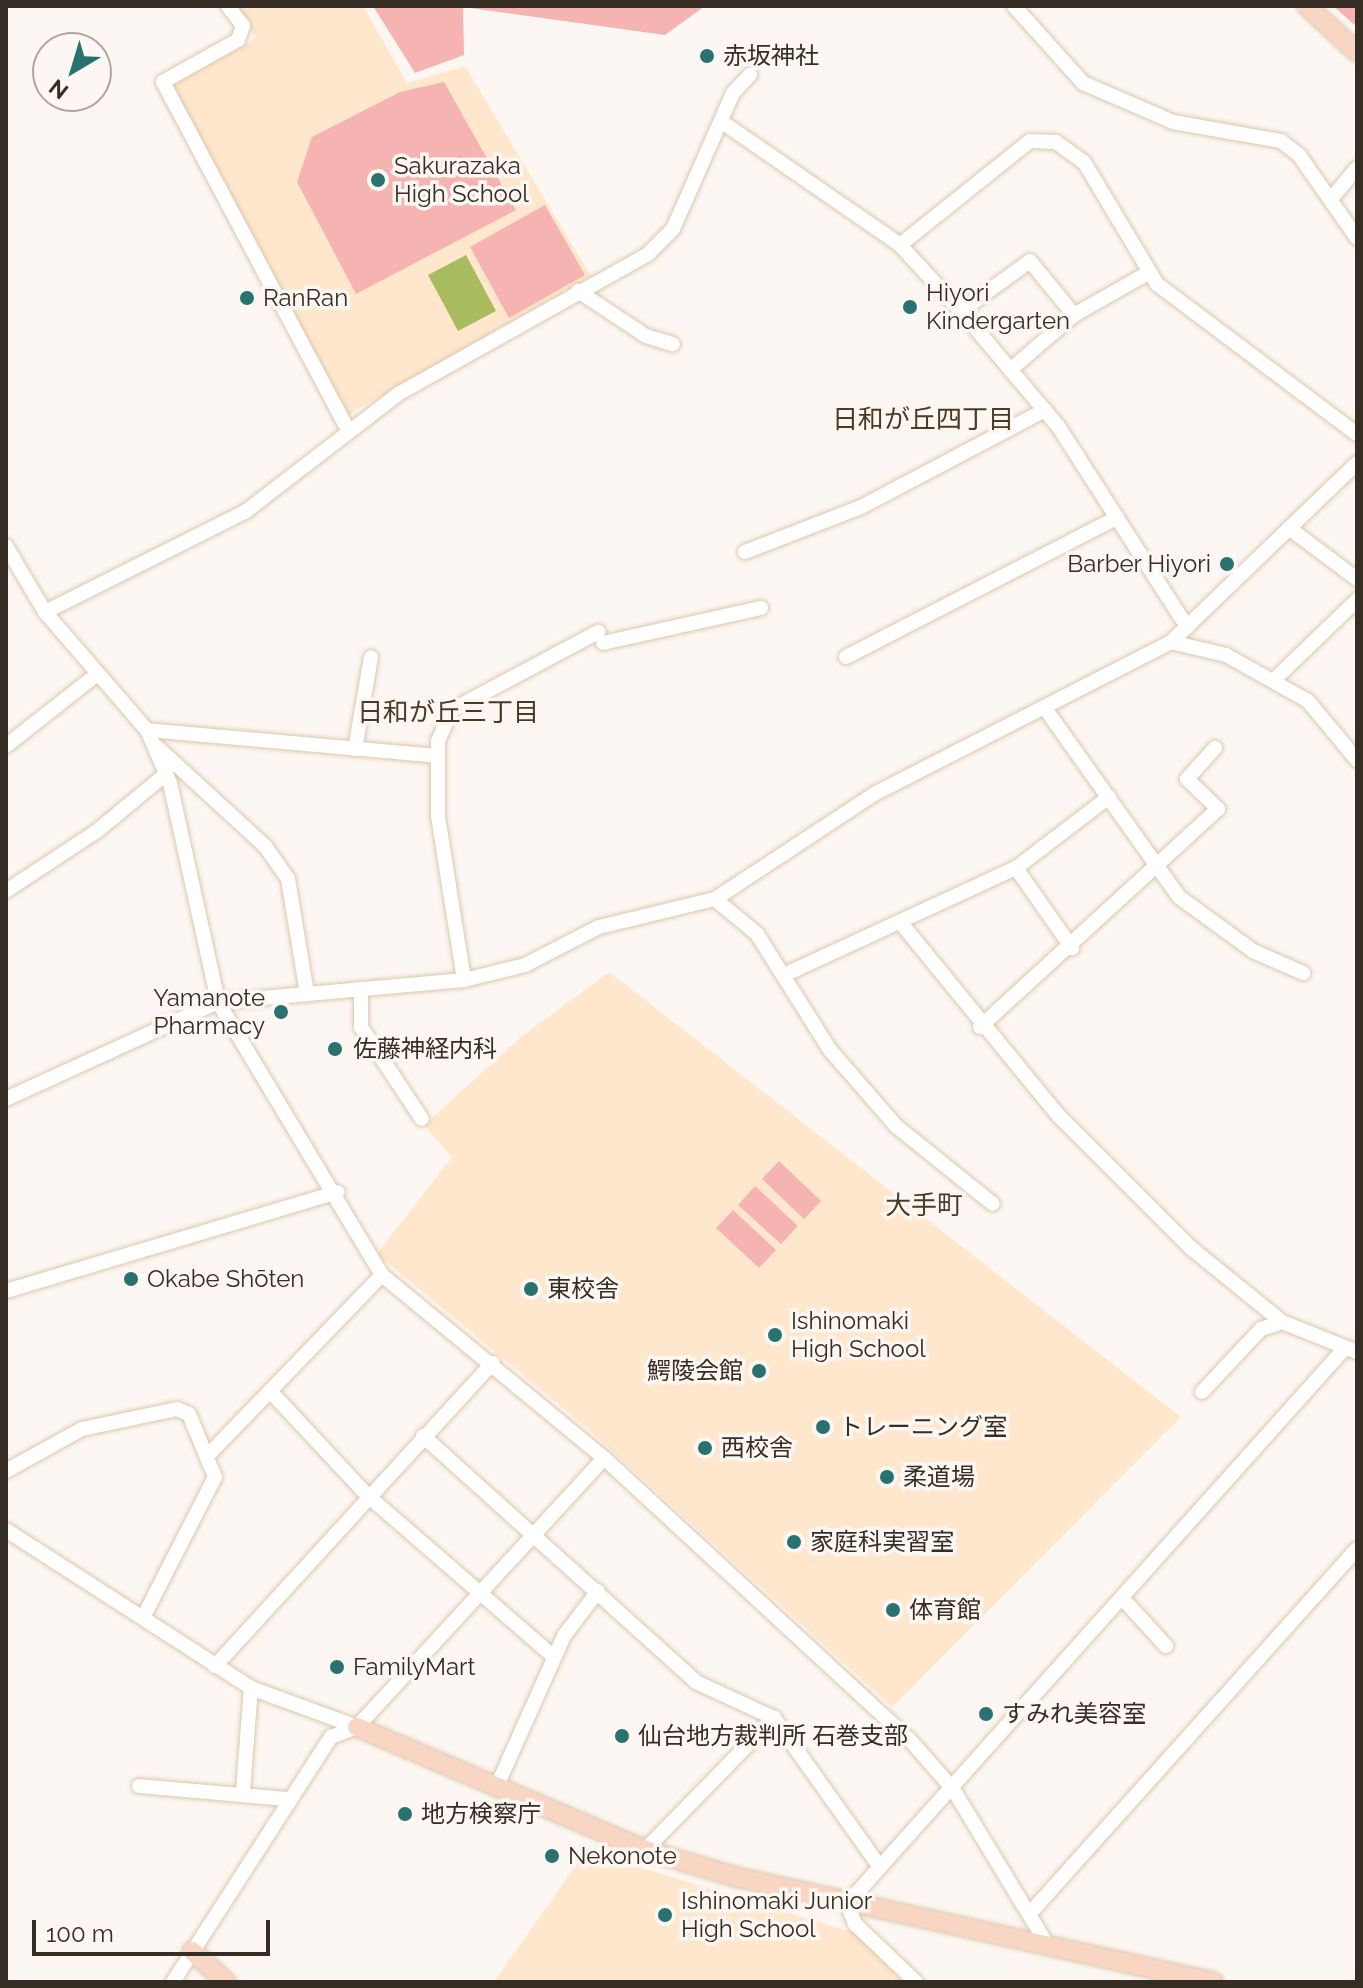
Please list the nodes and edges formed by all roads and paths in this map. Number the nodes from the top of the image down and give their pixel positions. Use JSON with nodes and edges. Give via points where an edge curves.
{"nodes":[{"id":1,"x":228,"y":6,"type":"edge"},
{"id":2,"x":1014,"y":6,"type":"edge"},
{"id":3,"x":1307,"y":6,"type":"edge"},
{"id":4,"x":1357,"y":52,"type":"edge"},
{"id":5,"x":750,"y":75,"type":"dead end"},
{"id":6,"x":722,"y":122,"type":"junction"},
{"id":7,"x":1357,"y":168,"type":"edge"},
{"id":8,"x":1331,"y":199,"type":"junction"},
{"id":9,"x":1357,"y":238,"type":"edge"},
{"id":10,"x":900,"y":245,"type":"junction"},
{"id":11,"x":1150,"y":272,"type":"junction"},
{"id":12,"x":578,"y":291,"type":"junction"},
{"id":13,"x":961,"y":311,"type":"junction"},
{"id":14,"x":1074,"y":315,"type":"junction"},
{"id":15,"x":673,"y":344,"type":"dead end"},
{"id":16,"x":1010,"y":370,"type":"junction"},
{"id":17,"x":1045,"y":410,"type":"junction"},
{"id":18,"x":348,"y":430,"type":"junction"},
{"id":19,"x":1357,"y":434,"type":"edge"},
{"id":20,"x":1357,"y":463,"type":"edge"},
{"id":21,"x":1117,"y":518,"type":"junction"},
{"id":22,"x":1289,"y":528,"type":"junction"},
{"id":23,"x":6,"y":546,"type":"edge"},
{"id":24,"x":745,"y":552,"type":"dead end"},
{"id":25,"x":1357,"y":579,"type":"edge"},
{"id":26,"x":1357,"y":600,"type":"edge"},
{"id":27,"x":761,"y":608,"type":"dead end"},
{"id":28,"x":45,"y":612,"type":"junction"},
{"id":29,"x":1187,"y":627,"type":"junction"},
{"id":30,"x":1171,"y":642,"type":"junction"},
{"id":31,"x":371,"y":657,"type":"dead end"},
{"id":32,"x":846,"y":657,"type":"dead end"},
{"id":33,"x":96,"y":675,"type":"junction"},
{"id":34,"x":1273,"y":681,"type":"junction"},
{"id":35,"x":1044,"y":707,"type":"junction"},
{"id":36,"x":150,"y":736,"type":"junction"},
{"id":37,"x":6,"y":746,"type":"edge"},
{"id":38,"x":1215,"y":748,"type":"dead end"},
{"id":39,"x":355,"y":749,"type":"junction"},
{"id":40,"x":436,"y":756,"type":"junction"},
{"id":41,"x":1357,"y":760,"type":"edge"},
{"id":42,"x":166,"y":774,"type":"junction"},
{"id":43,"x":1109,"y":797,"type":"junction"},
{"id":44,"x":1016,"y":868,"type":"junction"},
{"id":45,"x":1160,"y":869,"type":"junction"},
{"id":46,"x":6,"y":891,"type":"edge"},
{"id":47,"x":715,"y":899,"type":"junction"},
{"id":48,"x":900,"y":922,"type":"junction"},
{"id":49,"x":1072,"y":948,"type":"junction"},
{"id":50,"x":1303,"y":973,"type":"dead end"},
{"id":51,"x":784,"y":975,"type":"junction"},
{"id":52,"x":464,"y":980,"type":"junction"},
{"id":53,"x":361,"y":989,"type":"junction"},
{"id":54,"x":307,"y":994,"type":"junction"},
{"id":55,"x":218,"y":1002,"type":"junction"},
{"id":56,"x":980,"y":1027,"type":"junction"},
{"id":57,"x":6,"y":1099,"type":"edge"},
{"id":58,"x":422,"y":1119,"type":"dead end"},
{"id":59,"x":338,"y":1192,"type":"junction"},
{"id":60,"x":993,"y":1204,"type":"dead end"},
{"id":61,"x":382,"y":1275,"type":"junction"},
{"id":62,"x":6,"y":1291,"type":"edge"},
{"id":63,"x":1282,"y":1322,"type":"junction"},
{"id":64,"x":1351,"y":1350,"type":"edge"},
{"id":65,"x":493,"y":1363,"type":"junction"},
{"id":66,"x":270,"y":1391,"type":"junction"},
{"id":67,"x":1202,"y":1392,"type":"dead end"},
{"id":68,"x":423,"y":1436,"type":"junction"},
{"id":69,"x":211,"y":1452,"type":"junction"},
{"id":70,"x":604,"y":1458,"type":"junction"},
{"id":71,"x":6,"y":1471,"type":"edge"},
{"id":72,"x":367,"y":1495,"type":"junction"},
{"id":73,"x":6,"y":1530,"type":"edge"},
{"id":74,"x":534,"y":1532,"type":"junction"},
{"id":75,"x":1357,"y":1549,"type":"edge"},
{"id":76,"x":598,"y":1591,"type":"junction"},
{"id":77,"x":480,"y":1592,"type":"junction"},
{"id":78,"x":1123,"y":1599,"type":"junction"},
{"id":79,"x":143,"y":1618,"type":"junction"},
{"id":80,"x":1166,"y":1646,"type":"dead end"},
{"id":81,"x":554,"y":1657,"type":"junction"},
{"id":82,"x":215,"y":1666,"type":"junction"},
{"id":83,"x":251,"y":1688,"type":"junction"},
{"id":84,"x":774,"y":1718,"type":"junction"},
{"id":85,"x":357,"y":1727,"type":"junction"},
{"id":86,"x":139,"y":1786,"type":"dead end"},
{"id":87,"x":496,"y":1788,"type":"junction"},
{"id":88,"x":953,"y":1789,"type":"junction"},
{"id":89,"x":243,"y":1791,"type":"junction"},
{"id":90,"x":288,"y":1799,"type":"junction"},
{"id":91,"x":645,"y":1850,"type":"junction"},
{"id":92,"x":880,"y":1867,"type":"junction"},
{"id":93,"x":847,"y":1904,"type":"junction"},
{"id":94,"x":1032,"y":1911,"type":"junction"},
{"id":95,"x":1048,"y":1946,"type":"junction"},
{"id":96,"x":192,"y":1951,"type":"junction"},
{"id":97,"x":173,"y":1982,"type":"edge"},
{"id":98,"x":226,"y":1982,"type":"edge"},
{"id":99,"x":916,"y":1982,"type":"edge"},
{"id":100,"x":1213,"y":1982,"type":"edge"}],
"edges":[{"from":1,"to":18,"type":"street","via":[[243,26],[238,40],[163,82]]},
{"from":2,"to":8,"type":"street","via":[[1083,83],[1173,122],[1281,141]]},
{"from":3,"to":4,"type":"street"},
{"from":5,"to":6,"type":"street"},
{"from":6,"to":10,"type":"street"},
{"from":6,"to":12,"type":"street","via":[[673,229],[648,254]]},
{"from":7,"to":8,"type":"street"},
{"from":8,"to":9,"type":"street"},
{"from":10,"to":11,"type":"street","via":[[1041,139],[1084,162]]},
{"from":10,"to":13,"type":"street"},
{"from":11,"to":14,"type":"street"},
{"from":11,"to":19,"type":"street","via":[[1207,327]]},
{"from":12,"to":15,"type":"street","via":[[646,336]]},
{"from":12,"to":18,"type":"street"},
{"from":13,"to":14,"type":"street","via":[[1030,261]]},
{"from":13,"to":16,"type":"street"},
{"from":14,"to":16,"type":"street"},
{"from":16,"to":17,"type":"street"},
{"from":17,"to":21,"type":"street"},
{"from":17,"to":24,"type":"street","via":[[861,507]]},
{"from":18,"to":28,"type":"street","via":[[245,512]]},
{"from":20,"to":22,"type":"street"},
{"from":21,"to":29,"type":"street"},
{"from":21,"to":32,"type":"street"},
{"from":22,"to":25,"type":"street"},
{"from":22,"to":29,"type":"street"},
{"from":23,"to":28,"type":"street"},
{"from":26,"to":34,"type":"street"},
{"from":27,"to":40,"type":"street","via":[[600,638],[452,710]]},
{"from":28,"to":33,"type":"street"},
{"from":29,"to":30,"type":"street"},
{"from":30,"to":34,"type":"street","via":[[1196,654],[1226,655]]},
{"from":30,"to":35,"type":"street"},
{"from":31,"to":39,"type":"street"},
{"from":33,"to":36,"type":"street"},
{"from":33,"to":37,"type":"street"},
{"from":34,"to":41,"type":"street","via":[[1328,719]]},
{"from":35,"to":43,"type":"street"},
{"from":35,"to":47,"type":"street","via":[[807,832]]},
{"from":36,"to":39,"type":"street"},
{"from":36,"to":42,"type":"street"},
{"from":36,"to":54,"type":"street","via":[[265,846],[288,879]]},
{"from":38,"to":45,"type":"street","via":[[1187,779],[1218,809]]},
{"from":39,"to":40,"type":"street"},
{"from":40,"to":52,"type":"street"},
{"from":42,"to":46,"type":"street","via":[[85,840]]},
{"from":42,"to":55,"type":"street"},
{"from":43,"to":44,"type":"street"},
{"from":43,"to":45,"type":"street"},
{"from":44,"to":48,"type":"street"},
{"from":44,"to":49,"type":"street"},
{"from":45,"to":49,"type":"street"},
{"from":45,"to":50,"type":"street","via":[[1179,897],[1253,951]]},
{"from":47,"to":51,"type":"street","via":[[757,934]]},
{"from":47,"to":52,"type":"street","via":[[599,927],[525,965]]},
{"from":48,"to":51,"type":"street"},
{"from":48,"to":56,"type":"street"},
{"from":49,"to":56,"type":"street"},
{"from":51,"to":60,"type":"street","via":[[830,1050],[896,1126]]},
{"from":52,"to":53,"type":"street"},
{"from":53,"to":54,"type":"street"},
{"from":53,"to":58,"type":"street","via":[[361,1027]]},
{"from":54,"to":55,"type":"street"},
{"from":55,"to":57,"type":"street"},
{"from":55,"to":59,"type":"street"},
{"from":56,"to":63,"type":"street","via":[[1191,1248]]},
{"from":59,"to":61,"type":"street"},
{"from":59,"to":62,"type":"street"},
{"from":61,"to":65,"type":"street"},
{"from":61,"to":66,"type":"street"},
{"from":63,"to":64,"type":"street"},
{"from":63,"to":67,"type":"street","via":[[1261,1329]]},
{"from":64,"to":78,"type":"street"},
{"from":65,"to":68,"type":"street"},
{"from":65,"to":70,"type":"street"},
{"from":66,"to":69,"type":"street"},
{"from":66,"to":72,"type":"street"},
{"from":68,"to":72,"type":"street"},
{"from":68,"to":74,"type":"street"},
{"from":69,"to":71,"type":"street","via":[[189,1414],[177,1409],[82,1429]]},
{"from":69,"to":79,"type":"street","via":[[212,1490]]},
{"from":70,"to":74,"type":"street"},
{"from":70,"to":88,"type":"street","via":[[909,1739]]},
{"from":72,"to":77,"type":"street"},
{"from":72,"to":82,"type":"street"},
{"from":73,"to":79,"type":"street"},
{"from":74,"to":76,"type":"street"},
{"from":74,"to":77,"type":"street"},
{"from":75,"to":94,"type":"street"},
{"from":76,"to":81,"type":"street"},
{"from":76,"to":84,"type":"street","via":[[696,1682]]},
{"from":77,"to":81,"type":"street"},
{"from":77,"to":85,"type":"street"},
{"from":78,"to":80,"type":"street"},
{"from":78,"to":88,"type":"street"},
{"from":79,"to":82,"type":"street"},
{"from":81,"to":87,"type":"street"},
{"from":82,"to":83,"type":"street"},
{"from":83,"to":85,"type":"street"},
{"from":83,"to":89,"type":"street"},
{"from":84,"to":91,"type":"street"},
{"from":84,"to":92,"type":"street"},
{"from":85,"to":87,"type":"street"},
{"from":85,"to":90,"type":"street","via":[[331,1737]]},
{"from":86,"to":89,"type":"street"},
{"from":87,"to":91,"type":"street"},
{"from":88,"to":92,"type":"street"},
{"from":88,"to":94,"type":"street","via":[[989,1856]]},
{"from":89,"to":90,"type":"street"},
{"from":90,"to":96,"type":"street"},
{"from":91,"to":93,"type":"street"},
{"from":92,"to":93,"type":"street"},
{"from":93,"to":95,"type":"street"},
{"from":93,"to":99,"type":"street","via":[[855,1924]]},
{"from":94,"to":95,"type":"street"},
{"from":95,"to":100,"type":"street"},
{"from":96,"to":97,"type":"street"},
{"from":96,"to":98,"type":"street"}]}
